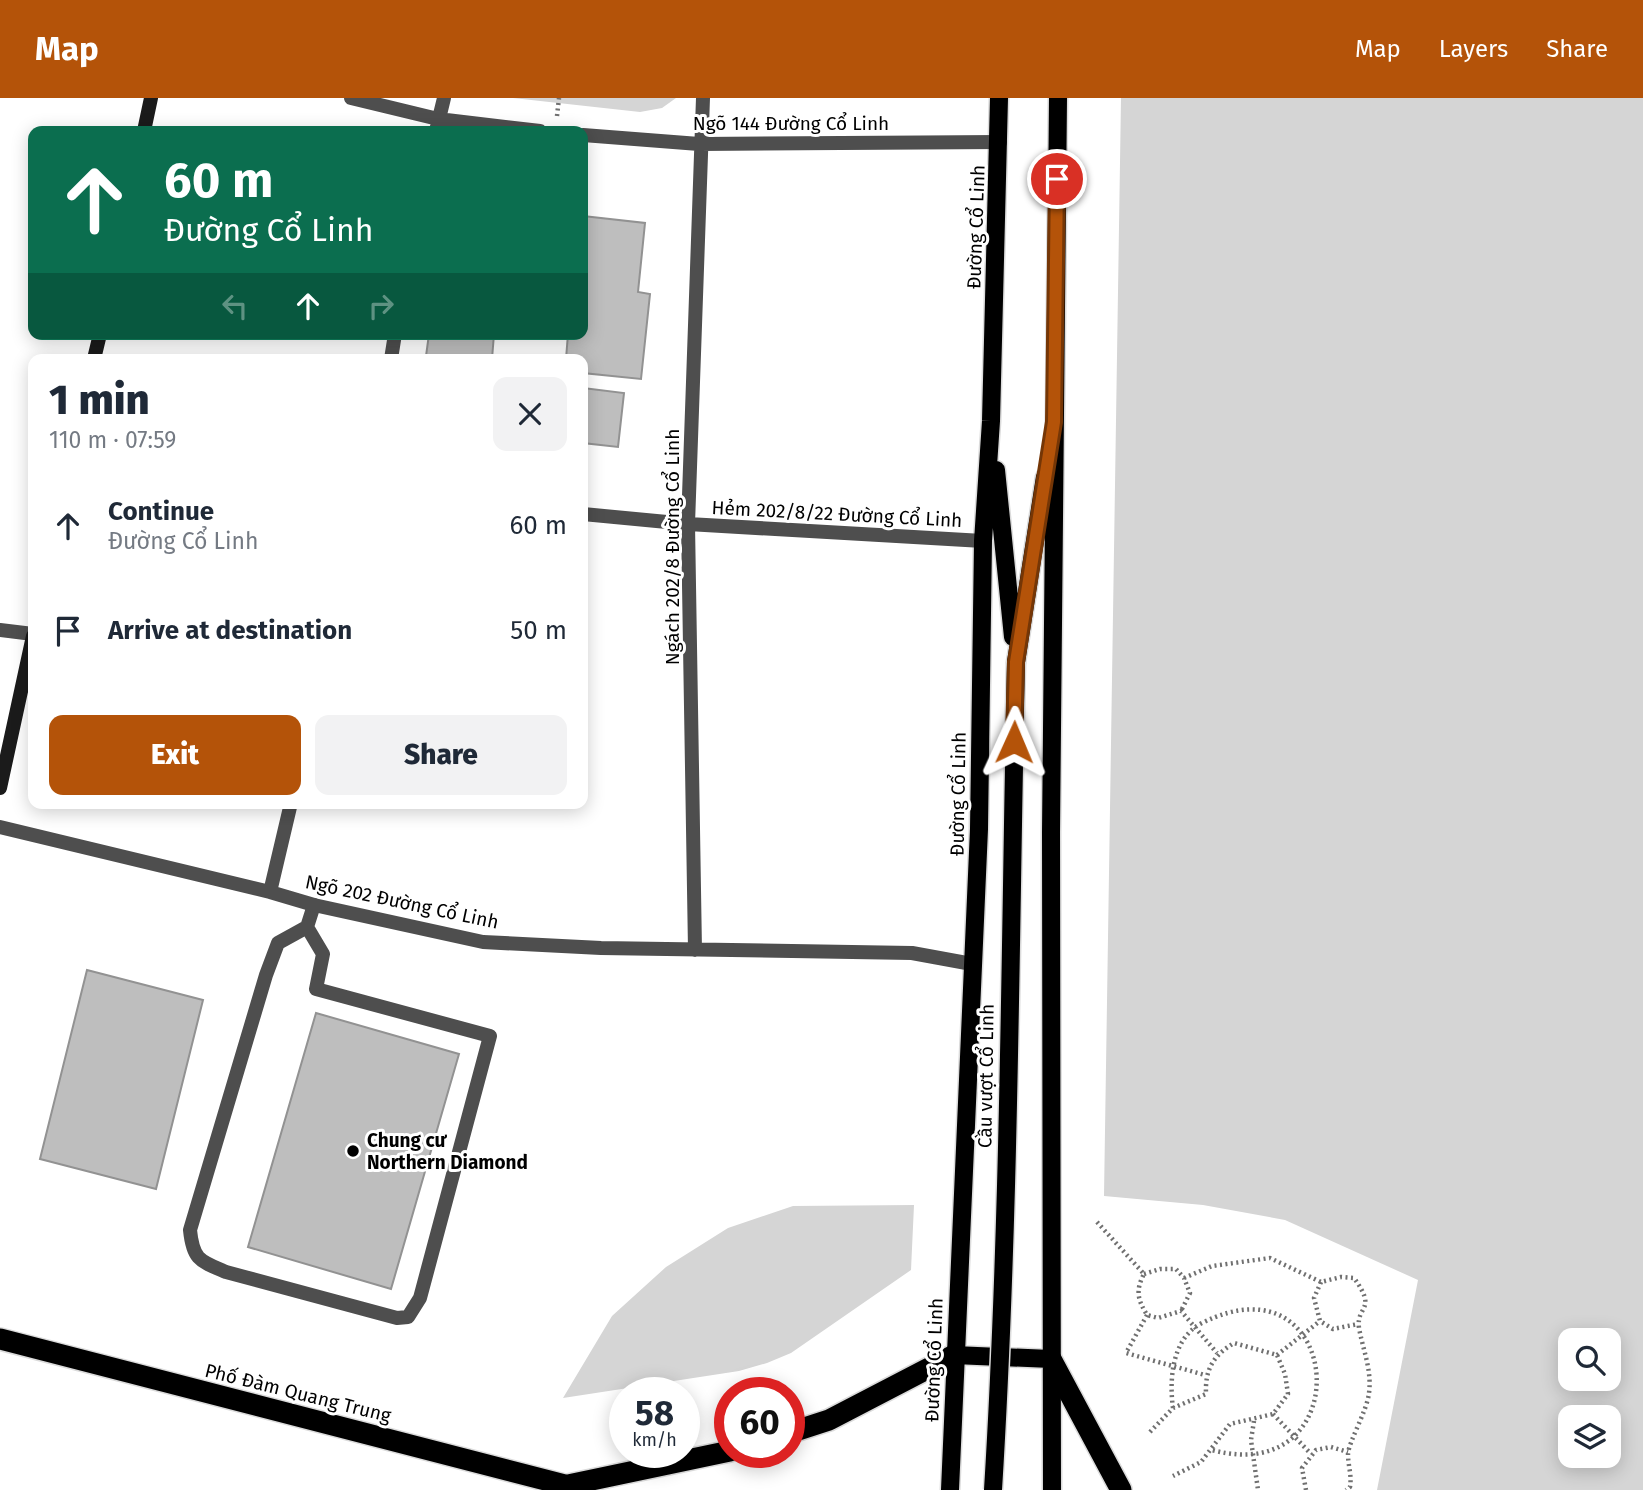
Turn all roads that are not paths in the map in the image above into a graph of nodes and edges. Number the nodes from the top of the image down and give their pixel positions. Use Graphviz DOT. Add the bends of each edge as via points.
graph roads {
  1 [pos="151,98"];
  2 [pos="351,98"];
  3 [pos="444,98"];
  4 [pos="703,98"];
  5 [pos="999,98"];
  6 [pos="1058,98"];
  7 [pos="437,125"];
  8 [pos="145,126"];
  9 [pos="588,135"];
  10 [pos="1000,142"];
  11 [pos="699,144"];
  12 [pos="991,421"];
  13 [pos="1054,422"];
  14 [pos="588,514"];
  15 [pos="688,524"];
  16 [pos="983,541"];
  17 [pos="0,630"];
  18 [pos="28,634"];
  19 [pos="28,658"];
  20 [pos="1016,662"];
  21 [pos="0,788"];
  22 [pos="290,809"];
  23 [pos="0,827"];
  24 [pos="270,892"];
  25 [pos="314,905"];
  26 [pos="307,927"];
  27 [pos="695,950"];
  28 [pos="972,964"];
  29 [pos="0,1339"];
  30 [pos="954,1355"];
  31 [pos="1051,1359"];
  32 [pos="805,1428"];
  33 [pos="714,1455"];
  34 [pos="576,1488"];
  35 [pos="950,1490"];
  36 [pos="993,1490"];
  37 [pos="1052,1490"];
  38 [pos="1121,1490"];
  1 -- 8 [label="street"];
  2 -- 7 [label="street"];
  3 -- 7 [label="street"];
  4 -- 11 [label="street, Ngách 202/8 Đường Cổ Linh"];
  5 -- 10 [label="main road, Đường Cổ Linh"];
  6 -- 13 [label="main road"];
  9 -- 11 [label="street, Ngõ 144 Đường Cổ Linh"];
  10 -- 11 [label="street, Ngõ 144 Đường Cổ Linh"];
  10 -- 12 [label="main road, Đường Cổ Linh"];
  11 -- 15 [label="street, Ngách 202/8 Đường Cổ Linh" via="702,185"];
  12 -- 16 [label="main road, Đường Cổ Linh"];
  12 -- 20 [label="main road, Cầu vượt Cổ Linh"];
  13 -- 20 [label="main road, Cầu vượt Cổ Linh"];
  13 -- 31 [label="main road"];
  14 -- 15 [label="street, Hẻm 202/8/22 Đường Cổ Linh"];
  15 -- 16 [label="street, Hẻm 202/8/22 Đường Cổ Linh"];
  15 -- 27 [label="street, Ngách 202/8 Đường Cổ Linh"];
  16 -- 28 [label="main road, Đường Cổ Linh"];
  17 -- 18 [label="street"];
  19 -- 21 [label="street"];
  20 -- 36 [label="main road, Cầu vượt Cổ Linh, bridge"];
  22 -- 24 [label="street"];
  23 -- 24 [label="street, Ngõ 202 Đường Cổ Linh"];
  24 -- 25 [label="street, Ngõ 202 Đường Cổ Linh"];
  25 -- 26 [label="street"];
  25 -- 27 [label="street, Ngõ 202 Đường Cổ Linh" via="483,942"];
  26 -- 26 [label="street" via="278,943 266,975 190,1230 192,1249 200,1261 226,1272 397,1318 408,1317 420,1298 490,1036 316,989 323,954"];
  27 -- 28 [label="street, Ngõ 202 Đường Cổ Linh" via="912,953"];
  28 -- 30 [label="main road, Đường Cổ Linh"];
  29 -- 34 [label="highway, Phố Đàm Quang Trung"];
  30 -- 31 [label="main road"];
  30 -- 32 [label="highway" via="829,1420"];
  30 -- 35 [label="main road, Đường Cổ Linh"];
  31 -- 37 [label="main road"];
  31 -- 38 [label="highway"];
  33 -- 34 [label="highway"];
}
